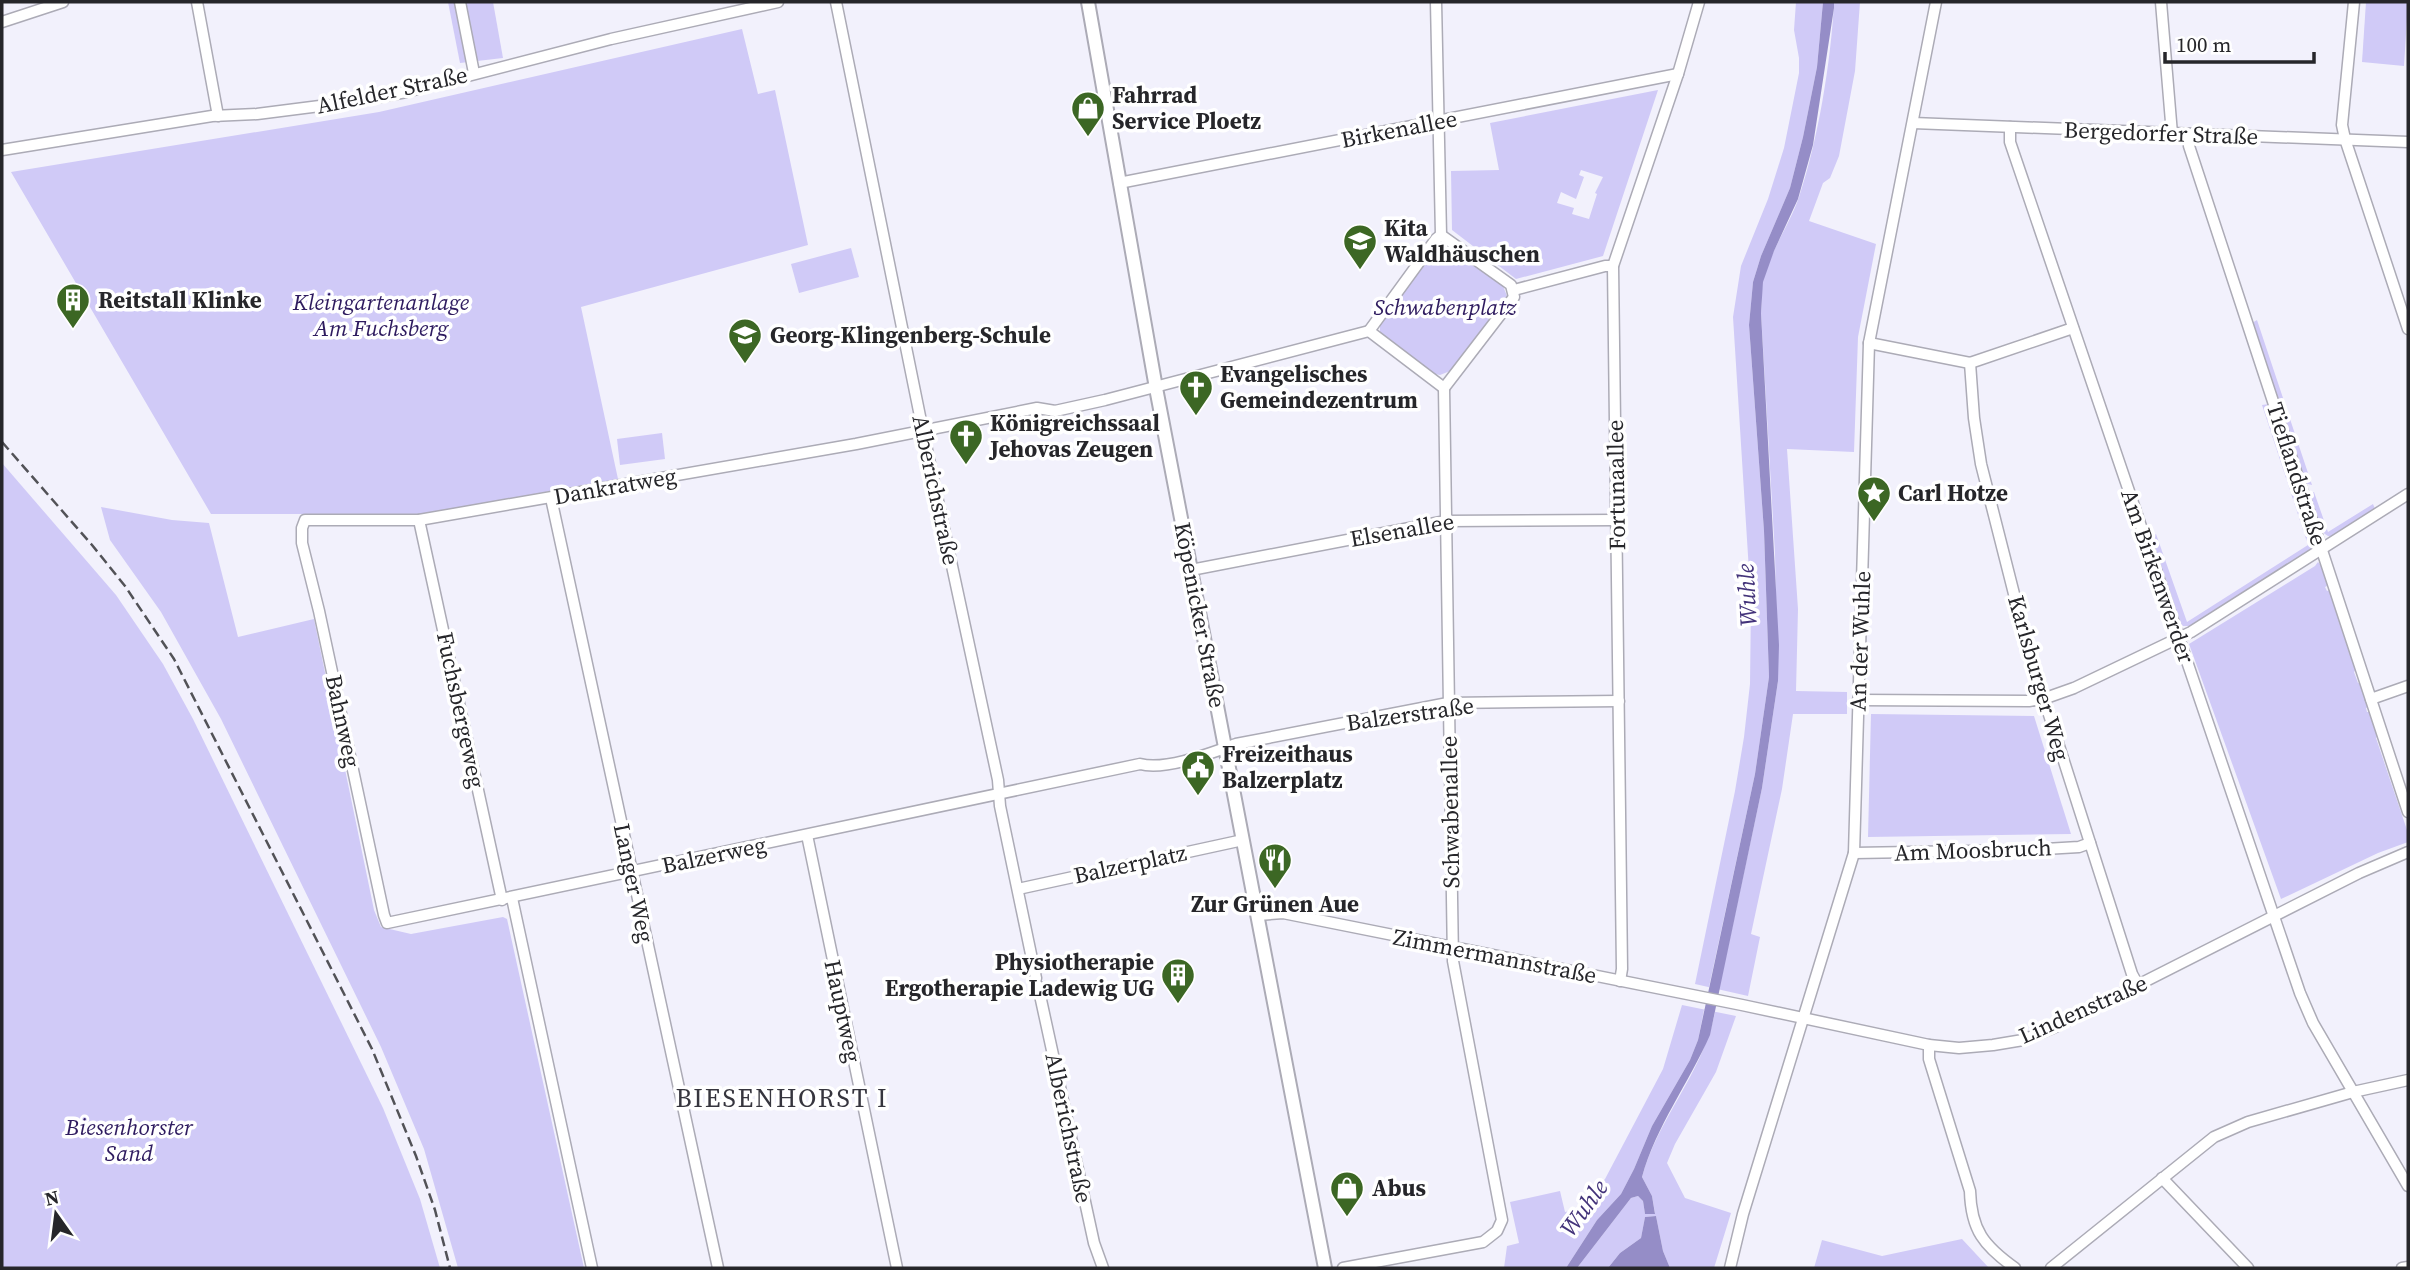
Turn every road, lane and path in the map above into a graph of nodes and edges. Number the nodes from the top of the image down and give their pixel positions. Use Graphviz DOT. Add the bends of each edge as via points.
graph roads {
  1 [pos="63,2"];
  2 [pos="197,2"];
  3 [pos="460,2"];
  4 [pos="778,2"];
  5 [pos="836,2"];
  6 [pos="1088,2"];
  7 [pos="1436,2"];
  8 [pos="1699,2"];
  9 [pos="1936,2"];
  10 [pos="2161,2"];
  11 [pos="2354,2"];
  12 [pos="2,22"];
  13 [pos="474,73"];
  14 [pos="1678,74"];
  15 [pos="218,116"];
  16 [pos="1438,122"];
  17 [pos="1913,123"];
  18 [pos="2010,127"];
  19 [pos="2172,134"];
  20 [pos="2189,134"];
  21 [pos="2345,139"];
  22 [pos="2408,142"];
  23 [pos="2,150"];
  24 [pos="1119,183"];
  25 [pos="1441,235"];
  26 [pos="1613,266"];
  27 [pos="1514,290"];
  28 [pos="2073,328"];
  29 [pos="2408,330"];
  30 [pos="1369,331"];
  31 [pos="1869,343"];
  32 [pos="1970,363"];
  33 [pos="1156,387"];
  34 [pos="1444,388"];
  35 [pos="923,431"];
  36 [pos="2408,494"];
  37 [pos="551,498"];
  38 [pos="305,520"];
  39 [pos="419,520"];
  40 [pos="1446,520"];
  41 [pos="1617,520"];
  42 [pos="2321,549"];
  43 [pos="1191,570"];
  44 [pos="2179,637"];
  45 [pos="2408,686"];
  46 [pos="1858,699"];
  47 [pos="2043,699"];
  48 [pos="2371,699"];
  49 [pos="1619,701"];
  50 [pos="1448,703"];
  51 [pos="1225,748"];
  52 [pos="999,793"];
  53 [pos="917,811"];
  54 [pos="2408,812"];
  55 [pos="807,835"];
  56 [pos="1243,840"];
  57 [pos="2090,843"];
  58 [pos="2408,852"];
  59 [pos="1854,853"];
  60 [pos="632,872"];
  61 [pos="1018,889"];
  62 [pos="507,899"];
  63 [pos="1258,915"];
  64 [pos="2274,915"];
  65 [pos="387,923"];
  66 [pos="1453,948"];
  67 [pos="1620,981"];
  68 [pos="2138,985"];
  69 [pos="1733,1003"];
  70 [pos="1804,1018"];
  71 [pos="1929,1045"];
  72 [pos="2408,1080"];
  73 [pos="2354,1092"];
  74 [pos="2162,1178"];
  75 [pos="2408,1186"];
  76 [pos="2408,1267"];
  77 [pos="592,1268"];
  78 [pos="718,1268"];
  79 [pos="897,1268"];
  80 [pos="1103,1268"];
  81 [pos="1325,1268"];
  82 [pos="1343,1268"];
  83 [pos="1730,1268"];
  84 [pos="2015,1268"];
  85 [pos="2051,1268"];
  86 [pos="2248,1268"];
  87 [pos="2402,1268"];
  1 -- 12 [label="street"];
  2 -- 15 [label="street"];
  3 -- 13 [label="street"];
  4 -- 13 [label="street, Alfelder Straße"];
  5 -- 35 [label="street, Alberichstraße"];
  6 -- 24 [label="main road, Köpenicker Straße"];
  7 -- 16 [label="street"];
  8 -- 14 [label="street, Fortunaallee"];
  9 -- 17 [label="street, An der Wuhle"];
  10 -- 19 [label="street"];
  11 -- 21 [label="street" via="2342,125"];
  13 -- 15 [label="street, Alfelder Straße" via="359,102"];
  14 -- 16 [label="street, Birkenallee"];
  14 -- 26 [label="street, Fortunaallee"];
  15 -- 23 [label="street, Alfelder Straße"];
  16 -- 24 [label="street, Birkenallee"];
  16 -- 25 [label="street"];
  17 -- 18 [label="street, Bergedorfer Straße"];
  17 -- 31 [label="street, An der Wuhle"];
  18 -- 19 [label="street, Bergedorfer Straße"];
  18 -- 28 [label="street, Am Birkenwerder" via="2010,142"];
  19 -- 20 [label="street, Bergedorfer Straße"];
  20 -- 21 [label="street, Bergedorfer Straße"];
  20 -- 42 [label="street, Tieflandstraße" via="2189,146"];
  21 -- 22 [label="street, Bergedorfer Straße"];
  21 -- 29 [label="street"];
  24 -- 33 [label="main road, Köpenicker Straße"];
  25 -- 27 [label="street"];
  25 -- 30 [label="street"];
  26 -- 27 [label="street"];
  26 -- 41 [label="street, Fortunaallee"];
  27 -- 34 [label="street" via="1514,297"];
  28 -- 32 [label="street"];
  28 -- 44 [label="street, Am Birkenwerder"];
  30 -- 33 [label="street, Dankratweg"];
  30 -- 34 [label="street"];
  31 -- 32 [label="street"];
  31 -- 46 [label="street, An der Wuhle"];
  32 -- 47 [label="street, Karlsburger Weg" via="1981,464"];
  33 -- 35 [label="street, Dankratweg" via="1055,411 1037,408"];
  33 -- 43 [label="main road, Köpenicker Straße"];
  34 -- 40 [label="street, Schwabenallee"];
  35 -- 37 [label="street, Dankratweg"];
  35 -- 52 [label="street, Alberichstraße"];
  36 -- 42 [label="street"];
  37 -- 39 [label="street, Dankratweg"];
  37 -- 60 [label="street, Langer Weg"];
  38 -- 39 [label="street, Dankratweg"];
  38 -- 65 [label="street, Bahnweg" via="302,543"];
  39 -- 62 [label="street, Fuchsbergeweg"];
  40 -- 41 [label="street, Elsenallee"];
  40 -- 43 [label="street, Elsenallee"];
  40 -- 50 [label="street, Schwabenallee"];
  41 -- 49 [label="street, Fortunaallee"];
  42 -- 44 [label="street"];
  42 -- 48 [label="street, Tieflandstraße"];
  43 -- 51 [label="main road, Köpenicker Straße"];
  44 -- 47 [label="street"];
  44 -- 64 [label="street, Am Birkenwerder"];
  45 -- 48 [label="street"];
  46 -- 47 [label="street"];
  46 -- 59 [label="street, An der Wuhle"];
  47 -- 57 [label="street, Karlsburger Weg"];
  48 -- 54 [label="street, Tieflandstraße"];
  49 -- 50 [label="street, Balzerstraße"];
  49 -- 67 [label="street, Fortunaallee"];
  50 -- 51 [label="street, Balzerstraße"];
  50 -- 66 [label="street, Schwabenallee"];
  51 -- 52 [label="street, Balzerstraße"];
  51 -- 56 [label="main road, Köpenicker Straße"];
  52 -- 53 [label="street, Balzerstraße"];
  52 -- 61 [label="street, Alberichstraße"];
  53 -- 55 [label="street, Balzerweg"];
  55 -- 60 [label="street, Balzerweg"];
  55 -- 79 [label="street, Hauptweg"];
  56 -- 61 [label="street, Balzerplatz"];
  56 -- 63 [label="main road, Köpenicker Straße"];
  57 -- 59 [label="street, Am Moosbruch" via="2027,850"];
  57 -- 68 [label="street, Karlsburger Weg"];
  58 -- 64 [label="street, Lindenstraße"];
  59 -- 70 [label="street, An der Wuhle"];
  60 -- 62 [label="street, Balzerweg"];
  60 -- 78 [label="street, Langer Weg"];
  61 -- 80 [label="street, Alberichstraße"];
  62 -- 65 [label="street, Balzerweg"];
  62 -- 77 [label="street"];
  63 -- 66 [label="street, Zimmermannstraße" via="1283,913"];
  63 -- 81 [label="main road, Köpenicker Straße"];
  64 -- 68 [label="street, Lindenstraße"];
  64 -- 73 [label="street, Am Birkenwerder" via="2313,1023"];
  66 -- 67 [label="street, Zimmermannstraße"];
  66 -- 82 [label="street, Schwabenallee" via="1502,1220 1483,1242"];
  67 -- 69 [label="street, Zimmermannstraße"];
  68 -- 71 [label="street, Lindenstraße" via="2023,1040 1959,1048"];
  69 -- 70 [label="street, Lindenstraße"];
  70 -- 71 [label="street, Lindenstraße"];
  70 -- 83 [label="street, An der Wuhle"];
  71 -- 84 [label="street" via="1929,1059 1970,1191 1974,1224 1990,1248"];
  72 -- 73 [label="street"];
  73 -- 74 [label="street" via="2230,1129 2198,1147"];
  73 -- 75 [label="street, Am Birkenwerder"];
  74 -- 85 [label="street"];
  74 -- 86 [label="street"];
  76 -- 87 [label="street"];
}
